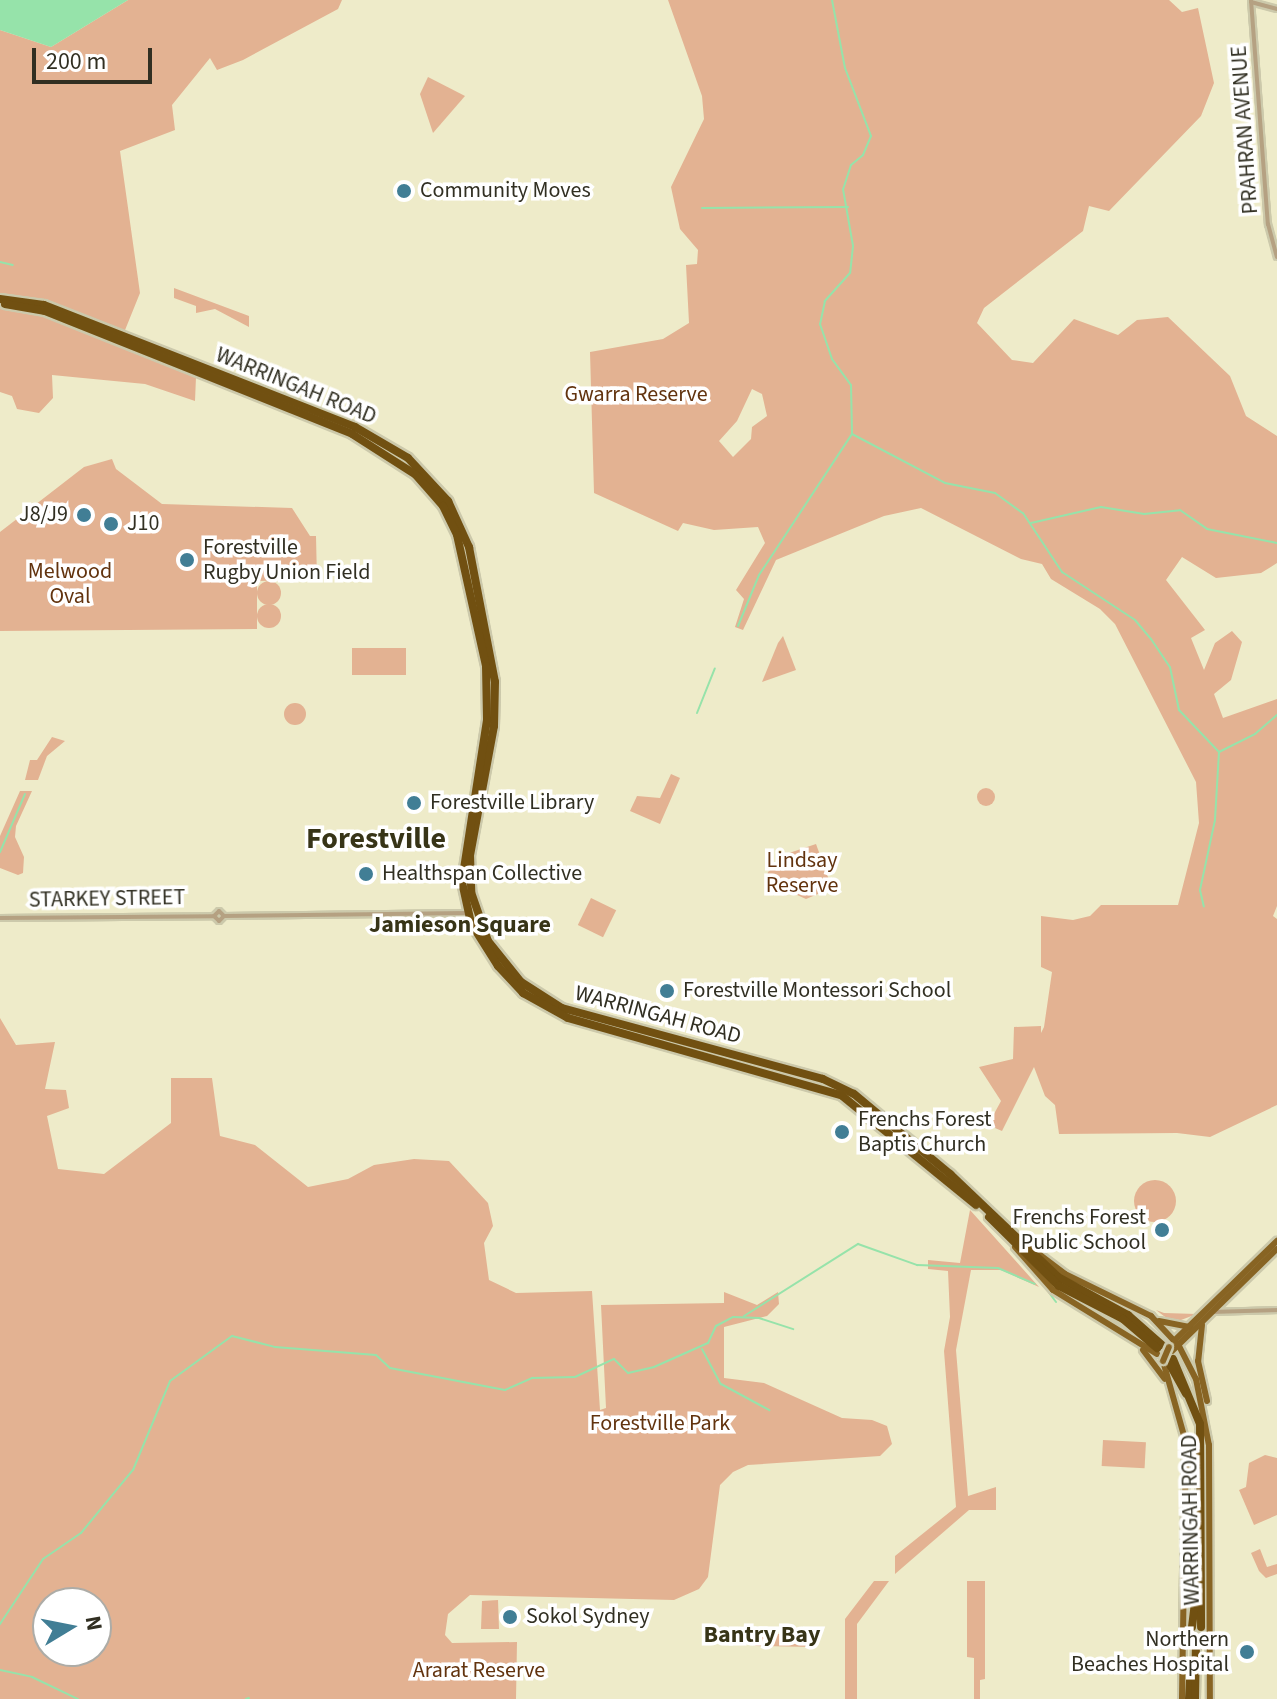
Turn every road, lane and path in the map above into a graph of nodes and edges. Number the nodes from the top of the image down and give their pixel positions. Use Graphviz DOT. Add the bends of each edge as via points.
graph roads {
  1 [pos="1251,1"];
  2 [pos="1277,9"];
  3 [pos="1277,257"];
  4 [pos="0,301"];
  5 [pos="472,912"];
  6 [pos="0,918"];
  7 [pos="948,1177"];
  8 [pos="1005,1234"];
  9 [pos="1018,1237"];
  10 [pos="1277,1241"];
  11 [pos="1277,1249"];
  12 [pos="1277,1310"];
  13 [pos="1213,1312"];
  14 [pos="1151,1316"];
  15 [pos="1203,1322"];
  16 [pos="1190,1327"];
  17 [pos="1136,1341"];
  18 [pos="1167,1352"];
  19 [pos="1172,1388"];
  20 [pos="1209,1445"];
  21 [pos="1196,1636"];
  22 [pos="1182,1699"];
  23 [pos="1195,1699"];
  24 [pos="1210,1699"];
  1 -- 2 [label="street"];
  1 -- 3 [label="street, PRAHRAN AVENUE" via="1268,224"];
  4 -- 5 [label="highway, WARRINGAH ROAD" via="45,311 373,435 408,458 441,498 469,547 495,671 495,716 470,864"];
  5 -- 6 [label="street, STARKEY STREET" via="297,916 293,921 289,916 224,916 219,921 214,916"];
  5 -- 7 [label="highway, WARRINGAH ROAD" via="510,971 560,1011 833,1087 869,1103"];
  7 -- 8 [label="highway, WARRINGAH ROAD"];
  7 -- 9 [label="highway, WARRINGAH ROAD"];
  8 -- 17 [label="main road, WARRINGAH ROAD" via="1046,1284"];
  8 -- 18 [label="highway, WARRINGAH ROAD" via="1059,1286 1123,1319"];
  9 -- 14 [label="main road, WARRINGAH ROAD" via="1065,1274"];
  9 -- 18 [label="highway, WARRINGAH ROAD" via="1058,1277 1128,1315"];
  10 -- 16 [label="main road"];
  11 -- 13 [label="main road"];
  12 -- 13 [label="street"];
  13 -- 15 [label="main road"];
  14 -- 16 [label="main road" via="1176,1328"];
  14 -- 18 [label="main road, WARRINGAH ROAD"];
  15 -- 18 [label="main road"];
  15 -- 20 [label="main road" via="1198,1361 1209,1412"];
  16 -- 18 [label="main road"];
  17 -- 18 [label="main road, WARRINGAH ROAD"];
  17 -- 19 [label="main road"];
  18 -- 19 [label="main road, WARRINGAH ROAD"];
  18 -- 20 [label="main road, WARRINGAH ROAD" via="1201,1393"];
  18 -- 21 [label="highway, WARRINGAH ROAD" via="1196,1425"];
  18 -- 21 [label="highway, WARRINGAH ROAD" via="1200,1424"];
  19 -- 21 [label="main road, WARRINGAH ROAD" via="1186,1443"];
  20 -- 21 [label="main road, WARRINGAH ROAD"];
  21 -- 22 [label="main road, WARRINGAH ROAD"];
  21 -- 23 [label="highway, WARRINGAH ROAD"];
  21 -- 24 [label="main road, WARRINGAH ROAD"];
}
